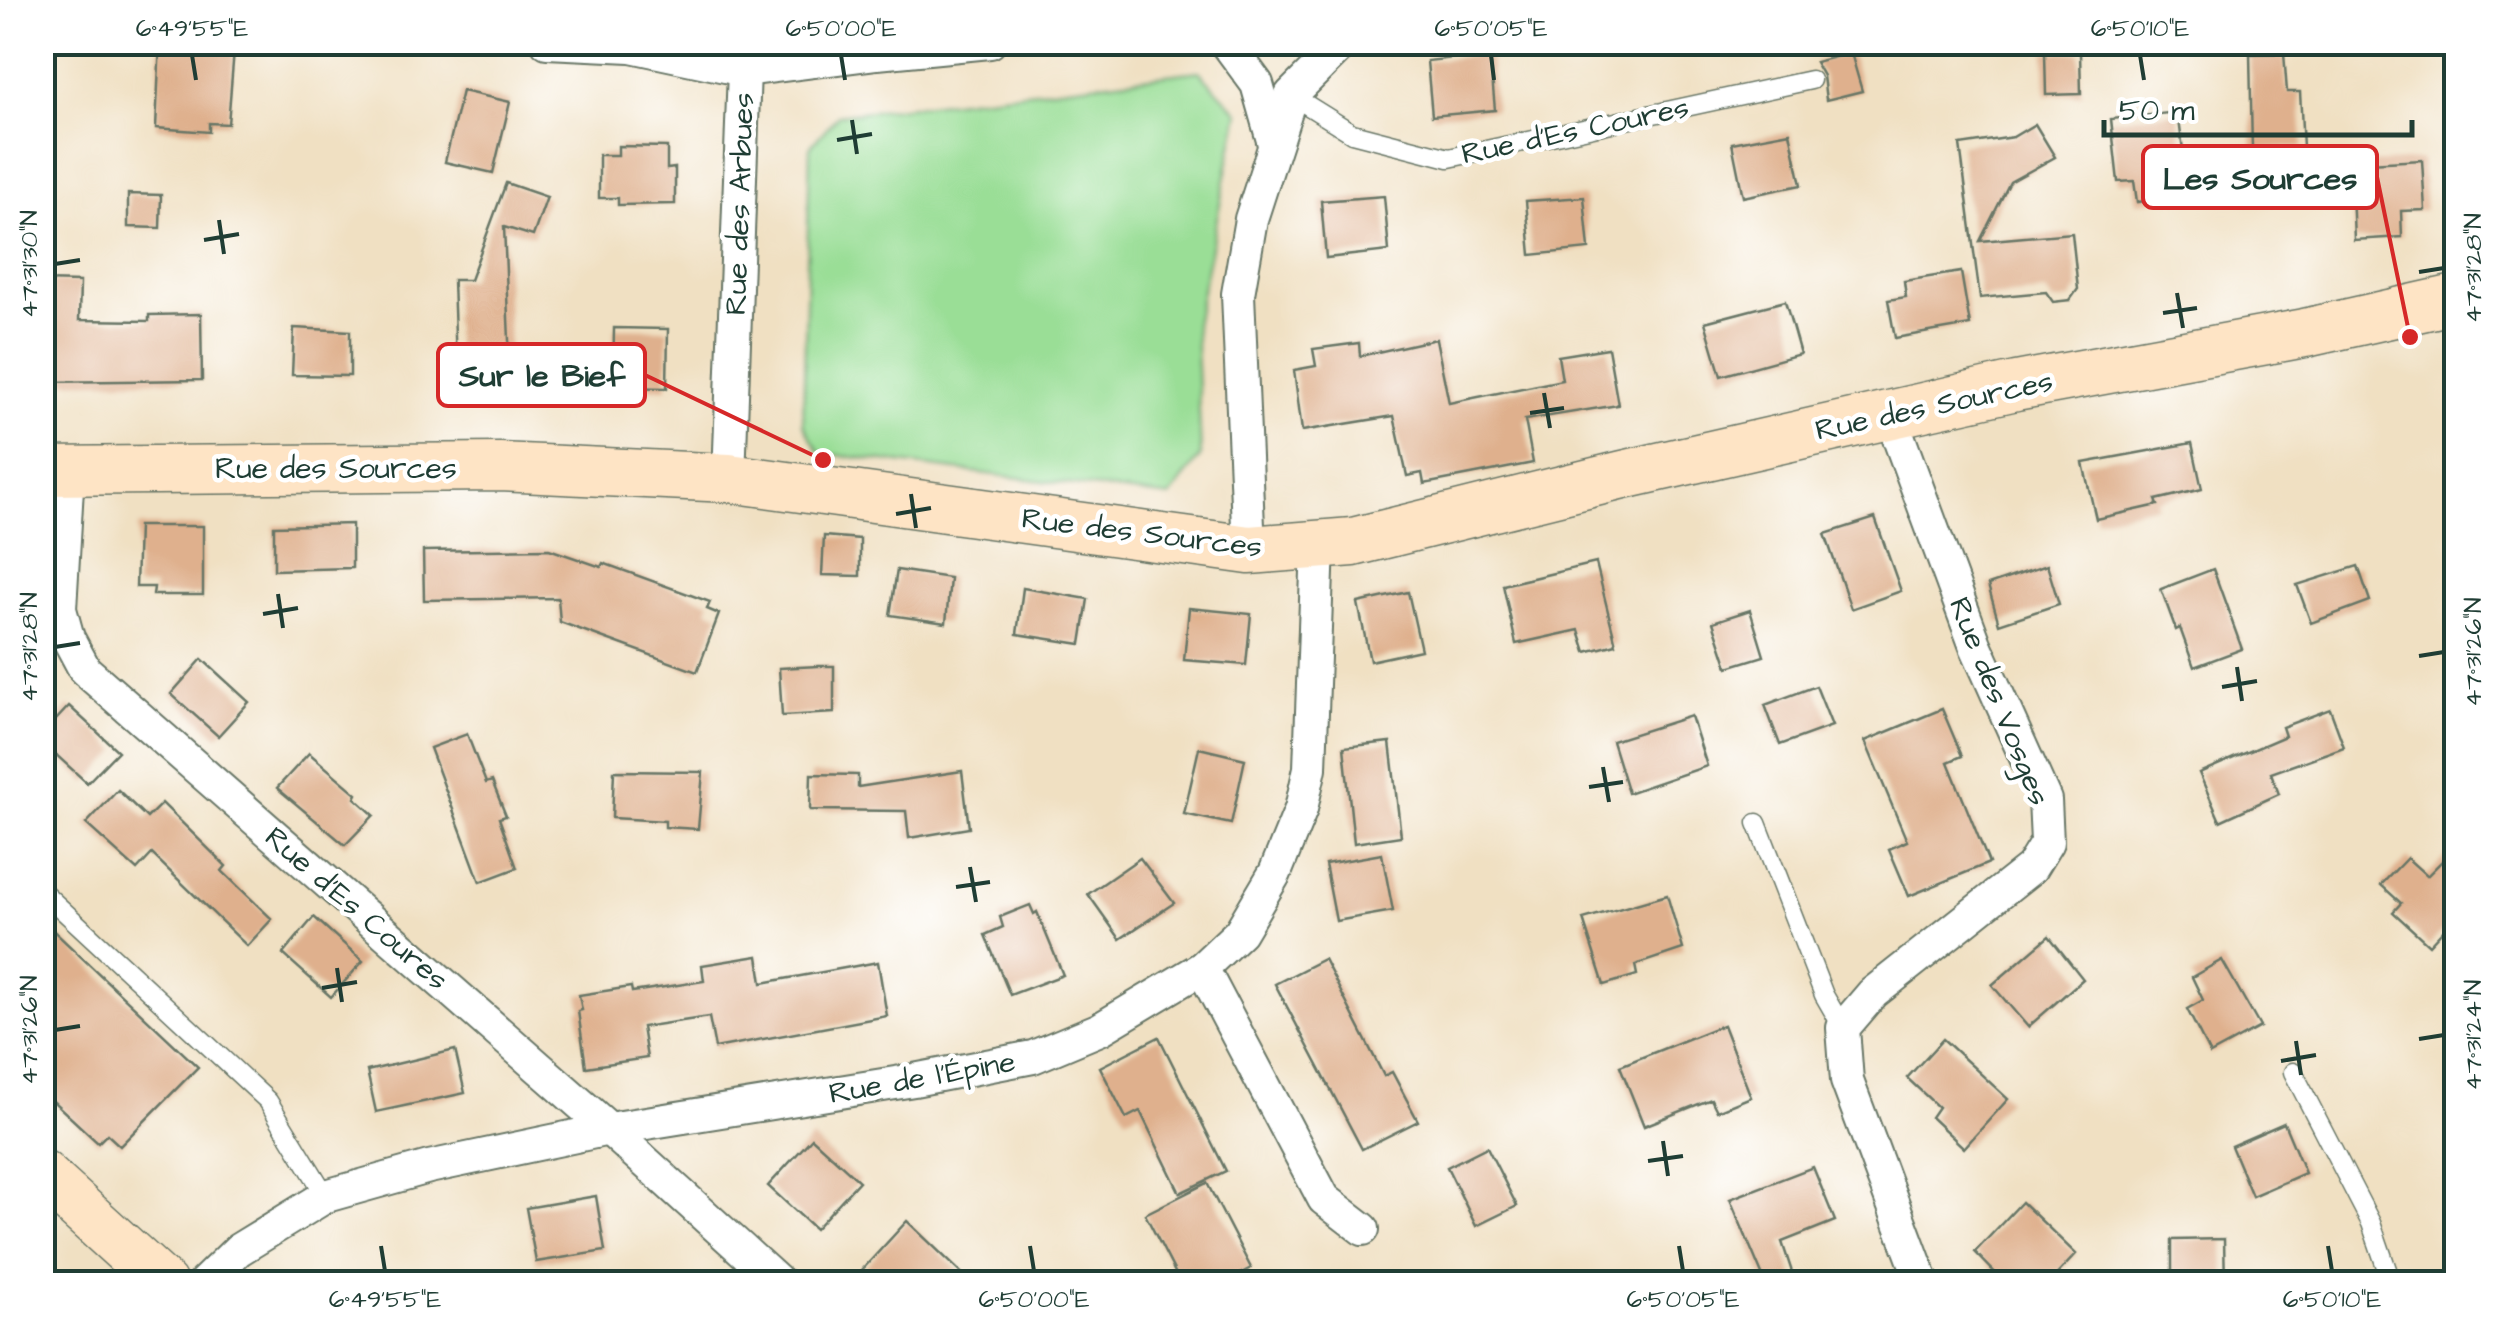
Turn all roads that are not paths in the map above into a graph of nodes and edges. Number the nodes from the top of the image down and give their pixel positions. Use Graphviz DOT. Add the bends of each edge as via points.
graph roads {
  1 [pos="547,42"];
  2 [pos="990,42"];
  3 [pos="1226,42"];
  4 [pos="1344,42"];
  5 [pos="744,70"];
  6 [pos="1811,80"];
  7 [pos="1291,95"];
  8 [pos="1274,144"];
  9 [pos="2456,299"];
  10 [pos="1890,414"];
  11 [pos="55,471"];
  12 [pos="729,478"];
  13 [pos="1318,544"];
  14 [pos="1249,550"];
  15 [pos="1757,823"];
  16 [pos="42,891"];
  17 [pos="1202,968"];
  18 [pos="1843,1028"];
  19 [pos="2293,1072"];
  20 [pos="609,1128"];
  21 [pos="42,1174"];
  22 [pos="326,1196"];
  23 [pos="1363,1229"];
  24 [pos="164,1284"];
  25 [pos="202,1284"];
  26 [pos="780,1284"];
  27 [pos="1923,1284"];
  28 [pos="2392,1284"];
  1 -- 5 [label="street, Rue des Arbues" via="630,46"];
  2 -- 5 [label="street"];
  3 -- 8 [label="street" via="1256,84"];
  4 -- 7 [label="street"];
  5 -- 12 [label="street, Rue des Arbues"];
  6 -- 7 [label="lane, Rue d'Es Coures" via="1449,158 1352,133"];
  7 -- 8 [label="street"];
  8 -- 14 [label="street" via="1238,294"];
  9 -- 10 [label="street, Rue des Sources"];
  10 -- 13 [label="street, Rue des Sources" via="1353,542"];
  10 -- 18 [label="street, Rue des Vosges" via="1976,644 2045,800 2047,842 2031,868 1873,992"];
  11 -- 12 [label="street, Rue des Sources" via="500,467"];
  11 -- 20 [label="street, Rue d'Es Coures" via="60,609 85,670"];
  12 -- 14 [label="street, Rue des Sources"];
  13 -- 14 [label="street, Rue des Sources"];
  13 -- 17 [label="street, Rue de l'Épine" via="1310,768 1301,808 1275,873 1240,932"];
  15 -- 18 [label="lane"];
  16 -- 22 [label="lane" via="268,1101"];
  17 -- 20 [label="street, Rue de l'Épine" via="1100,1029 1033,1057"];
  17 -- 23 [label="street" via="1324,1200"];
  18 -- 27 [label="street" via="1847,1081"];
  19 -- 28 [label="lane" via="2371,1223"];
  20 -- 22 [label="street, Rue de l'Épine"];
  20 -- 26 [label="street, Rue d'Es Coures"];
  21 -- 24 [label="street"];
  22 -- 25 [label="street, Rue de l'Épine" via="238,1250"];
}
